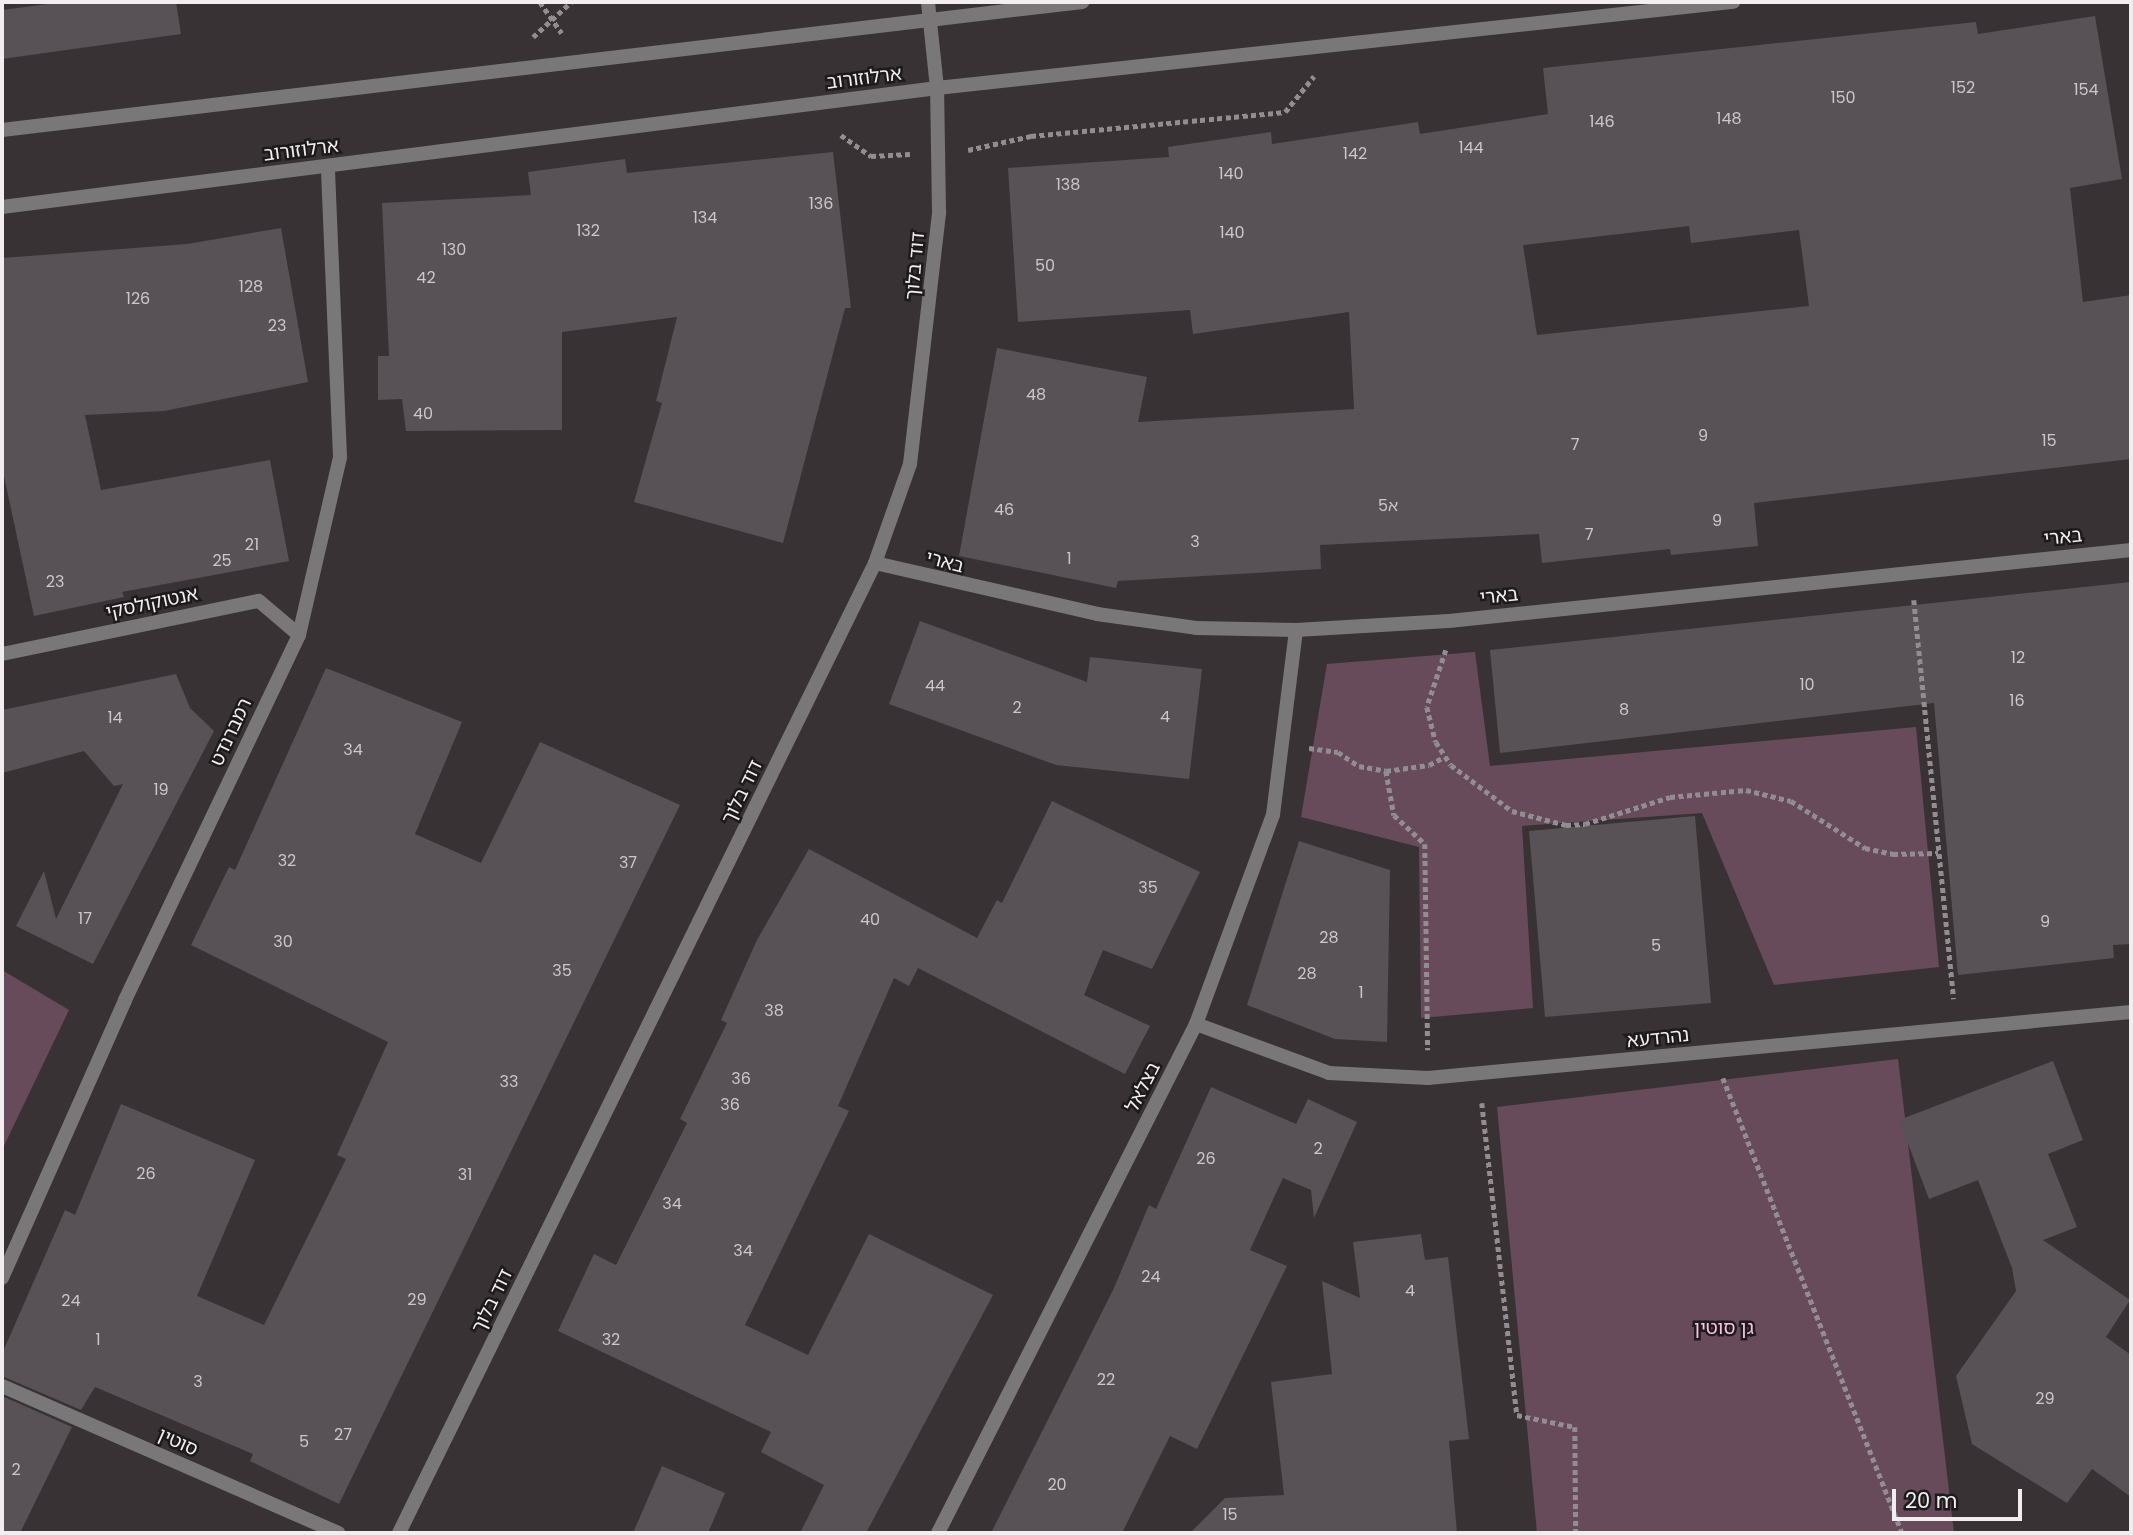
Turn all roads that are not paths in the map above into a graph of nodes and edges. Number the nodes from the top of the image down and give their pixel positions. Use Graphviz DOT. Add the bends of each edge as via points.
graph roads {
  1 [pos="928,2"];
  2 [pos="1082,2"];
  3 [pos="1733,2"];
  4 [pos="930,19"];
  5 [pos="937,88"];
  6 [pos="2,130"];
  7 [pos="328,166"];
  8 [pos="2,207"];
  9 [pos="2131,550"];
  10 [pos="876,564"];
  11 [pos="1296,630"];
  12 [pos="299,635"];
  13 [pos="2,654"];
  14 [pos="2131,1012"];
  15 [pos="1196,1024"];
  16 [pos="2,1278"];
  17 [pos="2,1386"];
  18 [pos="338,1533"];
  19 [pos="399,1533"];
  20 [pos="938,1533"];
  1 -- 4 [label="street, דוד בלוך"];
  2 -- 4 [label="street"];
  3 -- 5 [label="street, ארלוזורוב"];
  4 -- 5 [label="street, דוד בלוך"];
  4 -- 6 [label="street"];
  5 -- 7 [label="street, ארלוזורוב"];
  5 -- 10 [label="street, דוד בלוך" via="937,238 916,424 910,464"];
  7 -- 8 [label="street, ארלוזורוב"];
  7 -- 12 [label="street, רמברנדט" via="340,457"];
  9 -- 11 [label="street, בארי" via="1449,621"];
  10 -- 11 [label="street, בארי" via="1097,614 1196,628"];
  10 -- 19 [label="street, דוד בלוך"];
  11 -- 15 [label="street, בצלאל" via="1273,815"];
  12 -- 13 [label="street, אנטוקולסקי" via="259,601"];
  12 -- 16 [label="street, רמברנדט" via="125,1000"];
  14 -- 15 [label="street, נהרדעא" via="1479,1075 1329,1073"];
  15 -- 20 [label="street, בצלאל"];
  17 -- 18 [label="street, סוטין"];
}
